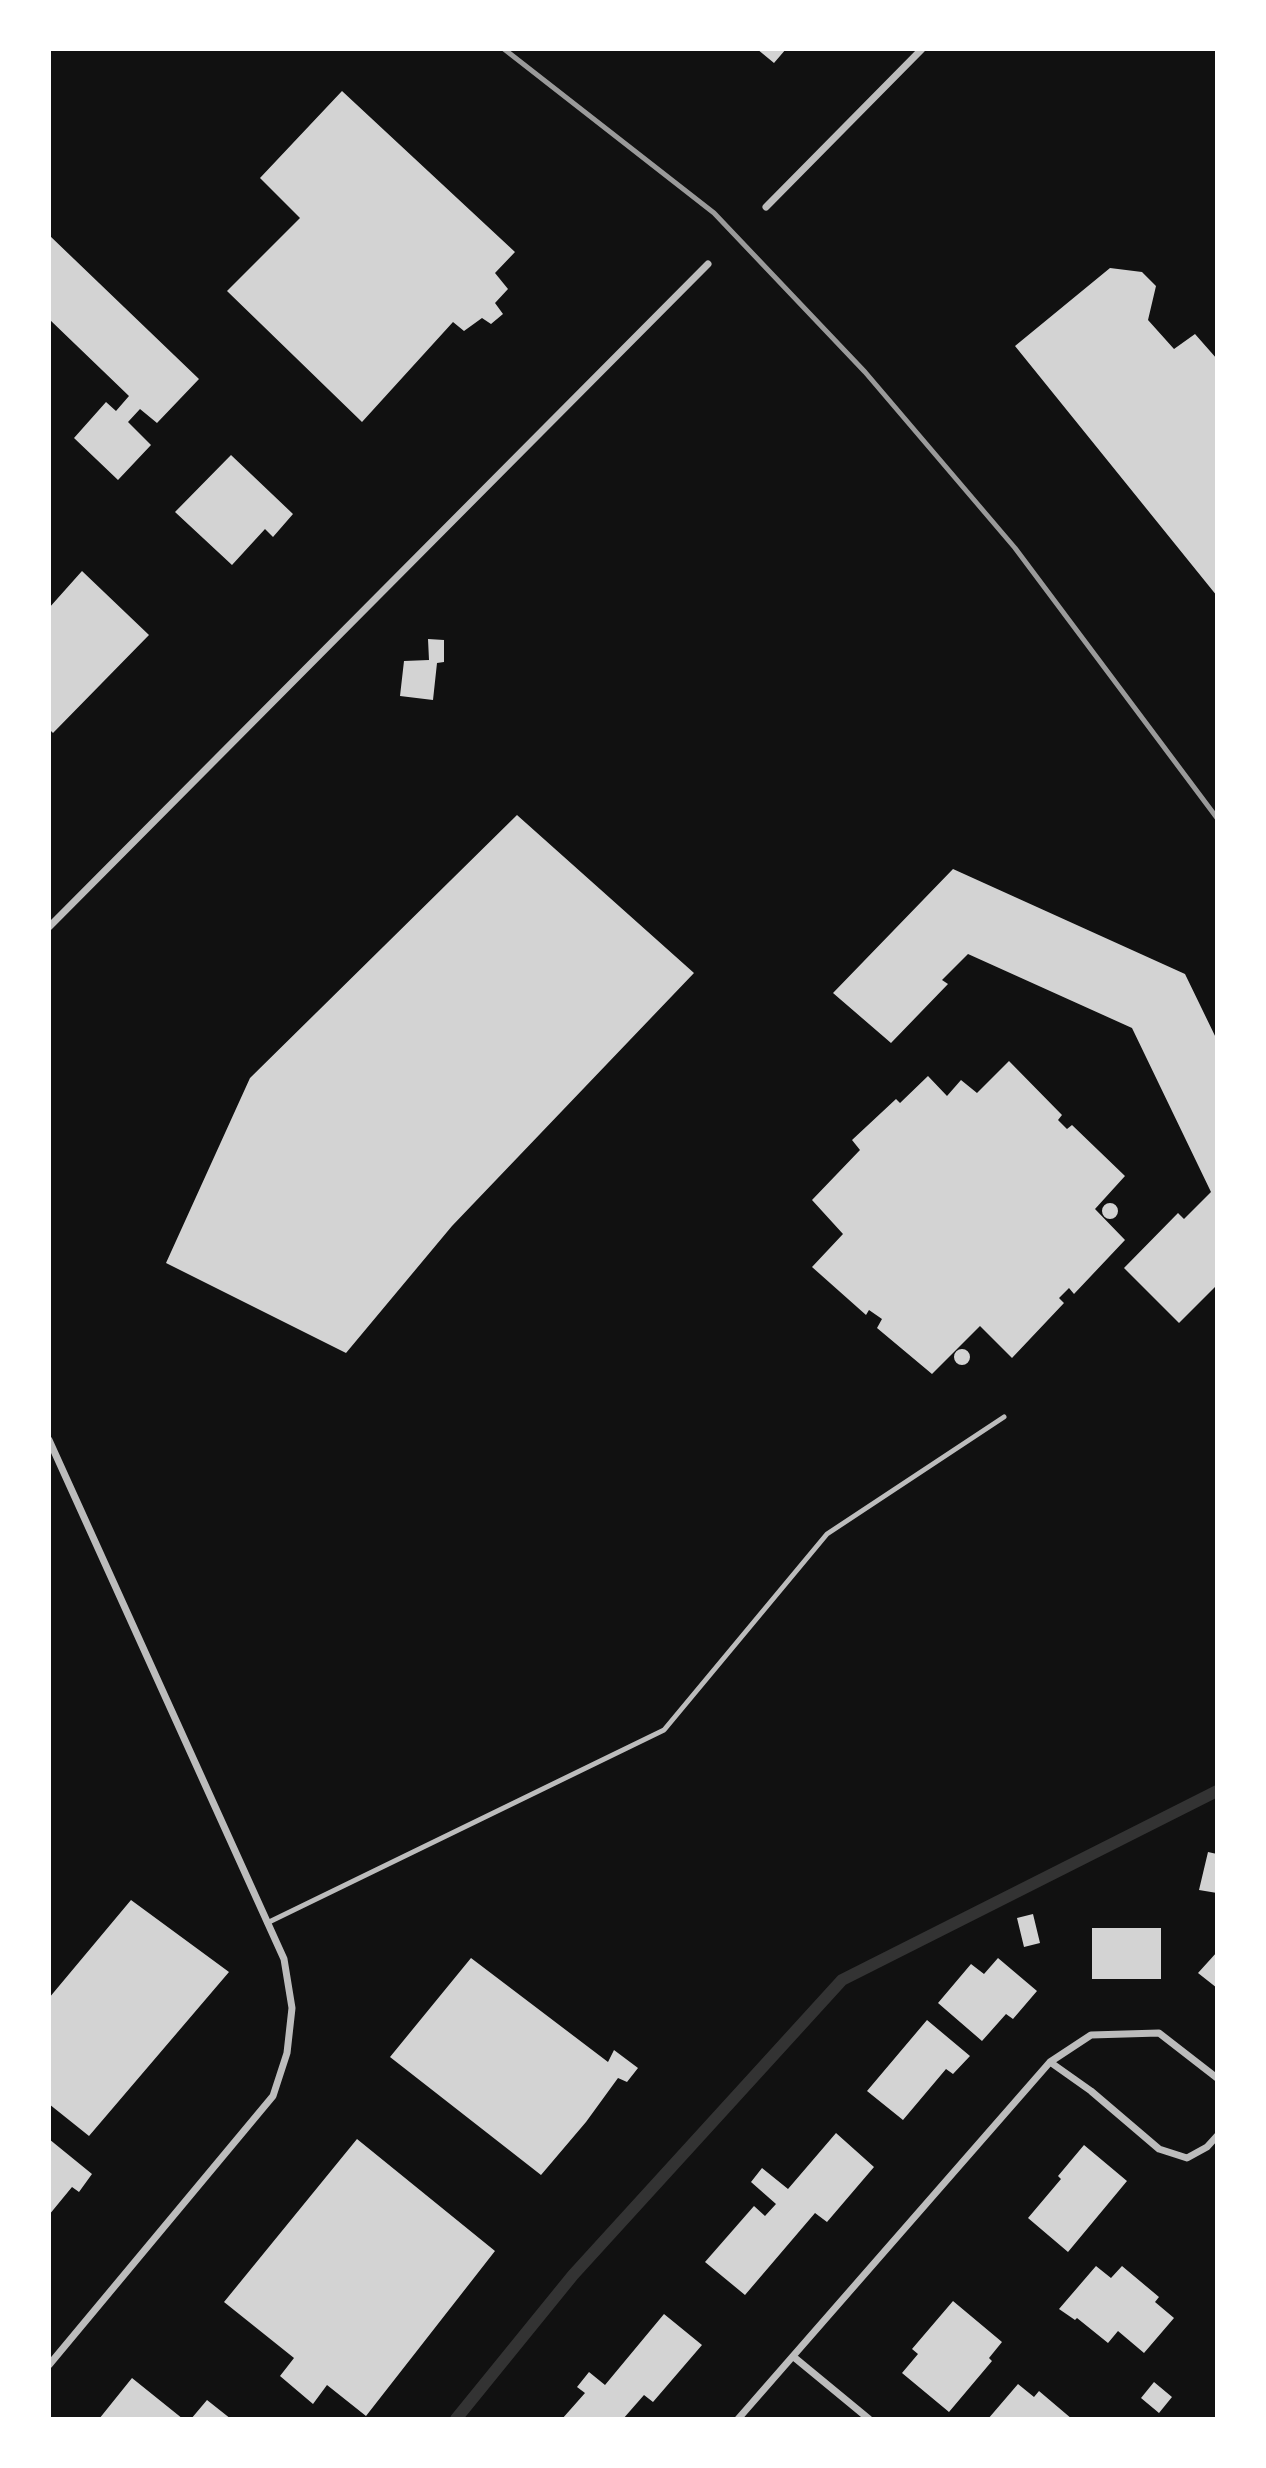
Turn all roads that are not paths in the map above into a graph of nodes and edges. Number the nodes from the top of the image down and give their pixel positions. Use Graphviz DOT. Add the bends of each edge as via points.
graph roads {
  1 [pos="922,49"];
  2 [pos="766,207"];
  3 [pos="708,264"];
  4 [pos="49,927"];
  5 [pos="1004,1417"];
  6 [pos="49,1440"];
  7 [pos="267,1923"];
  8 [pos="1050,2062"];
  9 [pos="1217,2078"];
  10 [pos="1217,2136"];
  11 [pos="794,2358"];
  12 [pos="49,2365"];
  13 [pos="738,2419"];
  14 [pos="869,2419"];
  1 -- 2 [label="street"];
  3 -- 4 [label="street"];
  5 -- 7 [label="lane" via="827,1534 664,1730"];
  6 -- 7 [label="street"];
  7 -- 12 [label="street" via="284,1959 292,2008 288,2053 272,2096"];
  8 -- 9 [label="street" via="1091,2035 1159,2034"];
  8 -- 10 [label="street" via="1159,2149 1187,2158"];
  8 -- 11 [label="street"];
  11 -- 13 [label="street"];
  11 -- 14 [label="street"];
}
